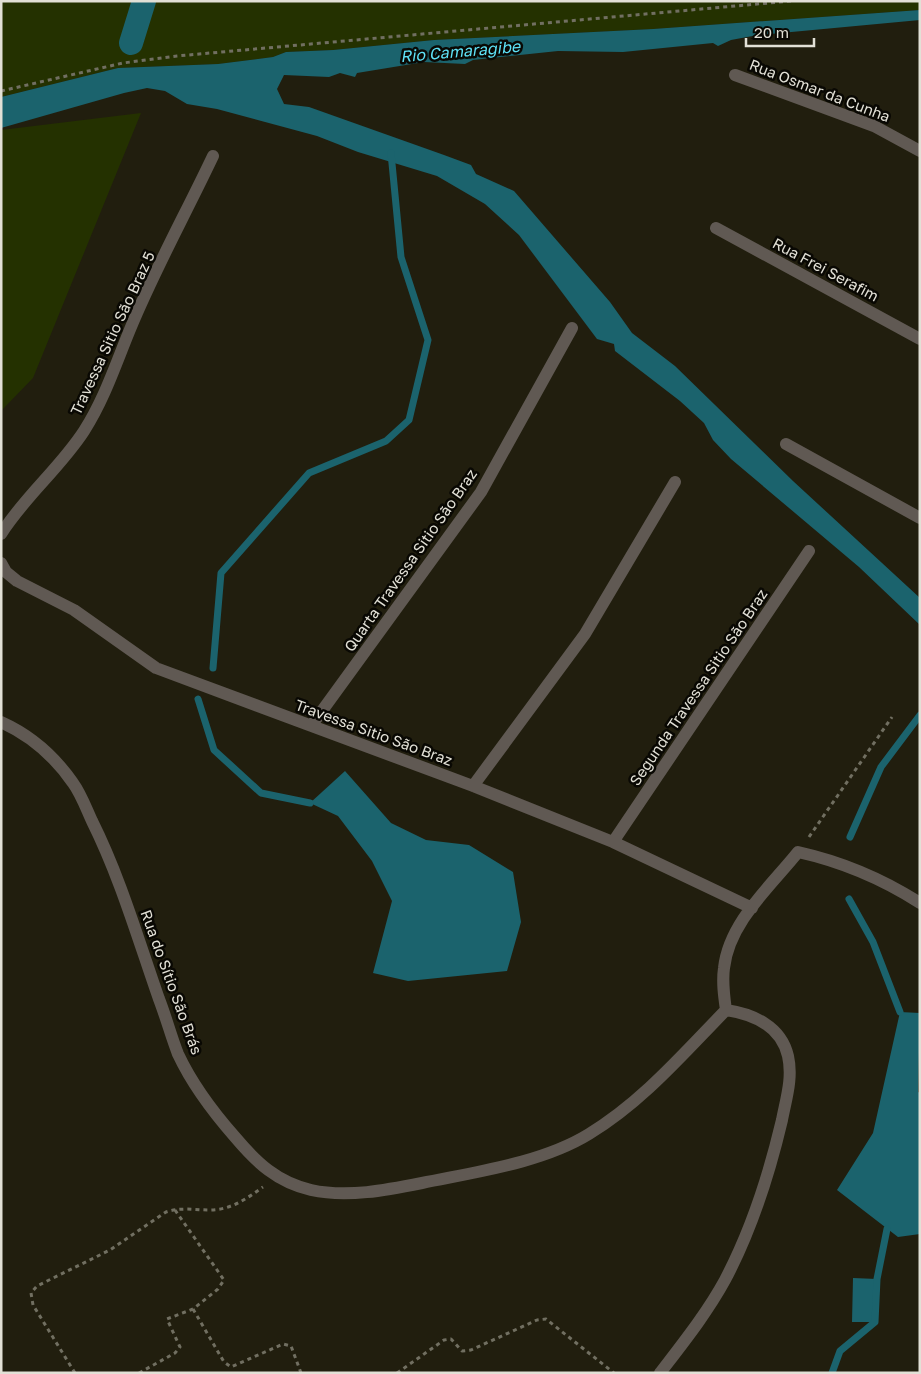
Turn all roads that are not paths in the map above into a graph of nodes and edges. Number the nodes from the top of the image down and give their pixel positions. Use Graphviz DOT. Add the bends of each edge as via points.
graph roads {
  1 [pos="735,75"];
  2 [pos="920,151"];
  3 [pos="213,156"];
  4 [pos="716,228"];
  5 [pos="572,328"];
  6 [pos="920,339"];
  7 [pos="786,444"];
  8 [pos="674,482"];
  9 [pos="920,518"];
  10 [pos="1,534"];
  11 [pos="809,551"];
  12 [pos="1,563"];
  13 [pos="1,722"];
  14 [pos="311,726"];
  15 [pos="473,786"];
  16 [pos="613,842"];
  17 [pos="920,903"];
  18 [pos="752,908"];
  19 [pos="726,1010"];
  20 [pos="660,1373"];
  1 -- 2 [label="street, Rua Osmar da Cunha" via="874,126"];
  3 -- 10 [label="street, Travessa Sitio São Braz 5" via="131,326 102,400 66,455 16,511"];
  4 -- 6 [label="street, Rua Frei Serafim"];
  5 -- 14 [label="street, Quarta Travessa Sitio São Braz" via="481,492"];
  7 -- 9 [label="street"];
  8 -- 15 [label="street" via="585,634"];
  11 -- 16 [label="street, Segunda Travessa Sitio São Braz"];
  12 -- 14 [label="street, Travessa Sitio São Braz" via="17,581 74,610 156,668"];
  13 -- 19 [label="street, Rua do Sítio São Brás" via="29,738 52,757 74,784 107,851 178,1054 198,1090 222,1122 244,1148 276,1177 312,1190 351,1193 488,1170 542,1154 586,1136 620,1113"];
  14 -- 15 [label="street, Travessa Sitio São Braz"];
  15 -- 16 [label="street, Travessa Sitio São Braz"];
  16 -- 18 [label="street, Travessa Sitio São Braz"];
  17 -- 18 [label="street" via="868,874 833,860 798,852"];
  18 -- 19 [label="street" via="739,926 726,960 723,988"];
  19 -- 20 [label="street" via="762,1020 777,1034 788,1054 791,1075 770,1171 747,1234 725,1281"];
}
